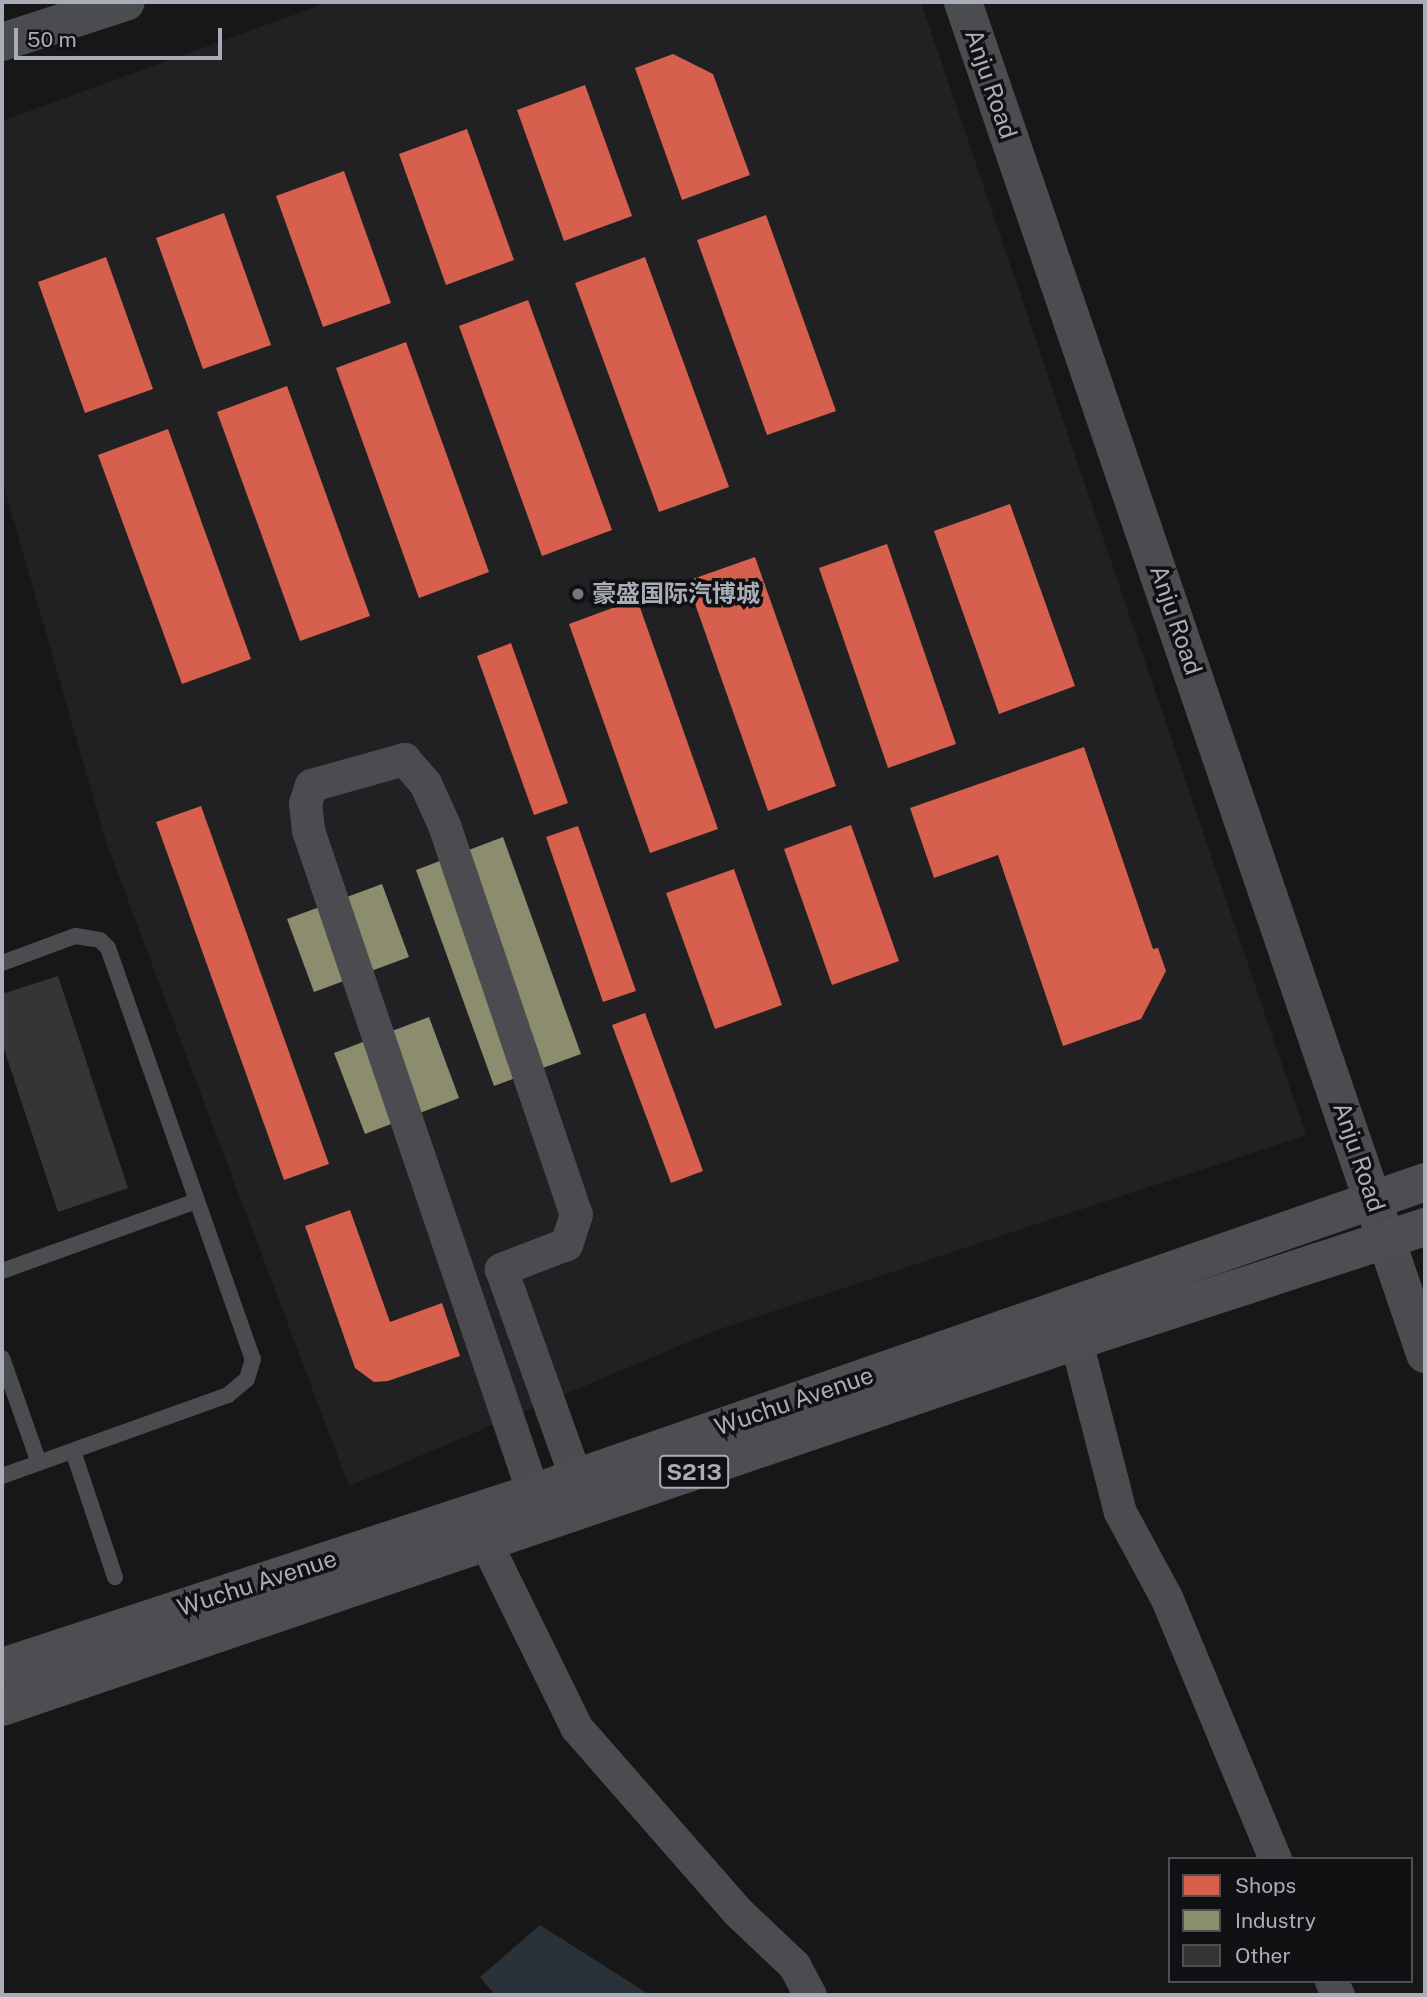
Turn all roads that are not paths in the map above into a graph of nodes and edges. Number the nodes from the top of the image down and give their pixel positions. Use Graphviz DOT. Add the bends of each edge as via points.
graph roads {
  1 [pos="126,2"];
  2 [pos="963,2"];
  3 [pos="2,42"];
  4 [pos="2,963"];
  5 [pos="1425,1182"];
  6 [pos="1374,1199"];
  7 [pos="196,1202"];
  8 [pos="1425,1227"];
  9 [pos="1387,1239"];
  10 [pos="2,1271"];
  11 [pos="1076,1341"];
  12 [pos="1425,1354"];
  13 [pos="2,1358"];
  14 [pos="73,1451"];
  15 [pos="39,1463"];
  16 [pos="2,1476"];
  17 [pos="576,1478"];
  18 [pos="533,1493"];
  19 [pos="486,1543"];
  20 [pos="116,1577"];
  21 [pos="2,1667"];
  22 [pos="2,1707"];
  23 [pos="1274,1857"];
  24 [pos="810,1995"];
  1 -- 3 [label="street"];
  2 -- 6 [label="street, Anju Road"];
  4 -- 7 [label="lane" via="75,936 100,940 108,948"];
  5 -- 6 [label="highway, Wuchu Avenue / S213"];
  6 -- 9 [label="street, Anju Road"];
  6 -- 17 [label="highway, Wuchu Avenue / S213"];
  7 -- 10 [label="lane"];
  7 -- 14 [label="lane" via="251,1345 247,1379 228,1395"];
  8 -- 9 [label="highway, Wuchu Avenue / S213"];
  9 -- 11 [label="highway, Wuchu Avenue / S213"];
  9 -- 12 [label="street, Anju Road"];
  11 -- 19 [label="highway, Wuchu Avenue / S213"];
  11 -- 23 [label="street" via="1120,1512 1166,1598"];
  13 -- 15 [label="lane"];
  14 -- 15 [label="lane"];
  14 -- 20 [label="lane"];
  15 -- 16 [label="lane"];
  17 -- 18 [label="highway, Wuchu Avenue / S213"];
  17 -- 18 [label="street" via="501,1269 566,1244 576,1214 444,825 425,783 404,759 311,785 304,803 308,831"];
  18 -- 21 [label="highway, Wuchu Avenue / S213"];
  19 -- 22 [label="highway, Wuchu Avenue / S213"];
  19 -- 24 [label="street" via="576,1727 739,1913 794,1965"];
}
